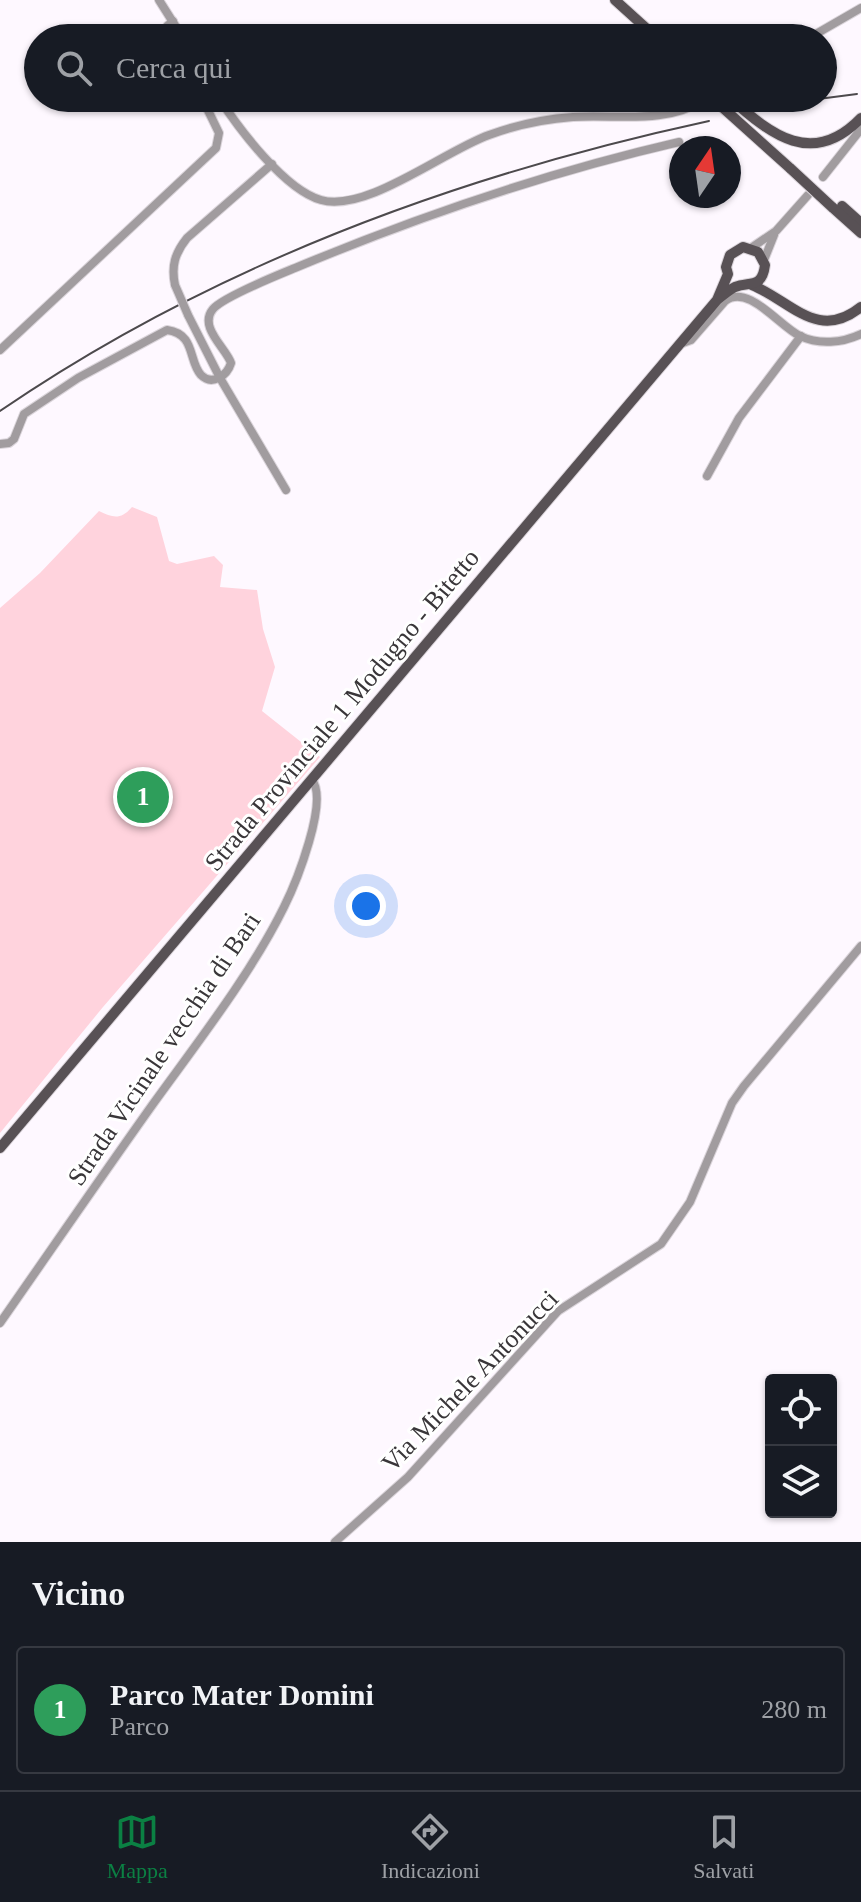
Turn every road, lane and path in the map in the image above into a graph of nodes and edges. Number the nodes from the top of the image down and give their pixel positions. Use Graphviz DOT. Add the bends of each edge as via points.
graph roads {
  1 [pos="159,0"];
  2 [pos="604,0"];
  3 [pos="615,0"];
  4 [pos="861,8"];
  5 [pos="173,21"];
  6 [pos="169,24"];
  7 [pos="175,24"];
  8 [pos="631,24"];
  9 [pos="642,24"];
  10 [pos="833,24"];
  11 [pos="209,112"];
  12 [pos="229,112"];
  13 [pos="679,112"];
  14 [pos="724,112"];
  15 [pos="737,112"];
  16 [pos="746,112"];
  17 [pos="861,118"];
  18 [pos="861,129"];
  19 [pos="669,144"];
  20 [pos="272,164"];
  21 [pos="793,166"];
  22 [pos="823,177"];
  23 [pos="808,195"];
  24 [pos="860,229"];
  25 [pos="776,231"];
  26 [pos="751,248"];
  27 [pos="764,265"];
  28 [pos="728,274"];
  29 [pos="740,285"];
  30 [pos="752,285"];
  31 [pos="717,300"];
  32 [pos="782,301"];
  33 [pos="861,307"];
  34 [pos="861,334"];
  35 [pos="801,336"];
  36 [pos="679,344"];
  37 [pos="0,350"];
  38 [pos="220,378"];
  39 [pos="0,444"];
  40 [pos="707,476"];
  41 [pos="286,490"];
  42 [pos="312,780"];
  43 [pos="861,946"];
  44 [pos="0,1148"];
  45 [pos="0,1323"];
  46 [pos="335,1542"];
  1 -- 5 [label="street"];
  2 -- 8 [label="main road"];
  3 -- 9 [label="main road"];
  4 -- 10 [label="street"];
  5 -- 6 [label="street"];
  5 -- 7 [label="street"];
  11 -- 37 [label="street" via="219,133 216,148"];
  12 -- 20 [label="street"];
  13 -- 20 [label="street" via="575,117 520,126 488,135 382,190 349,201 321,200 305,193"];
  14 -- 21 [label="main road"];
  15 -- 21 [label="main road"];
  16 -- 17 [label="main road" via="766,130 802,143 836,138"];
  18 -- 22 [label="street"];
  19 -- 38 [label="street" via="473,199 260,282 211,314 212,332 231,363"];
  20 -- 38 [label="street, bridge" via="187,238 173,268 175,285"];
  21 -- 24 [label="main road, bridge"];
  23 -- 25 [label="street"];
  25 -- 26 [label="street"];
  25 -- 27 [label="street"];
  26 -- 27 [label="main road"];
  26 -- 28 [label="main road" via="730,255"];
  27 -- 30 [label="main road"];
  27 -- 32 [label="main road"];
  28 -- 29 [label="main road"];
  28 -- 31 [label="main road"];
  29 -- 30 [label="main road"];
  29 -- 31 [label="main road"];
  30 -- 32 [label="main road"];
  31 -- 36 [label="main road, Strada Provinciale 1 Modugno - Bitetto"];
  32 -- 33 [label="main road" via="818,321 839,320"];
  34 -- 35 [label="street" via="834,342"];
  35 -- 36 [label="street" via="751,299 738,296 725,301 691,340"];
  35 -- 40 [label="street" via="739,418"];
  36 -- 42 [label="main road, Strada Provinciale 1 Modugno - Bitetto"];
  38 -- 39 [label="street" via="205,378 186,342 167,330 24,414 14,439"];
  38 -- 41 [label="street"];
  42 -- 44 [label="main road, Strada Provinciale 1 Modugno - Bitetto"];
  42 -- 45 [label="street, Strada Vicinale vecchia di Bari" via="318,791 312,830 272,928"];
  43 -- 46 [label="street, Via Michele Antonucci" via="732,1103 690,1202 661,1244 558,1311 408,1477"];
}
